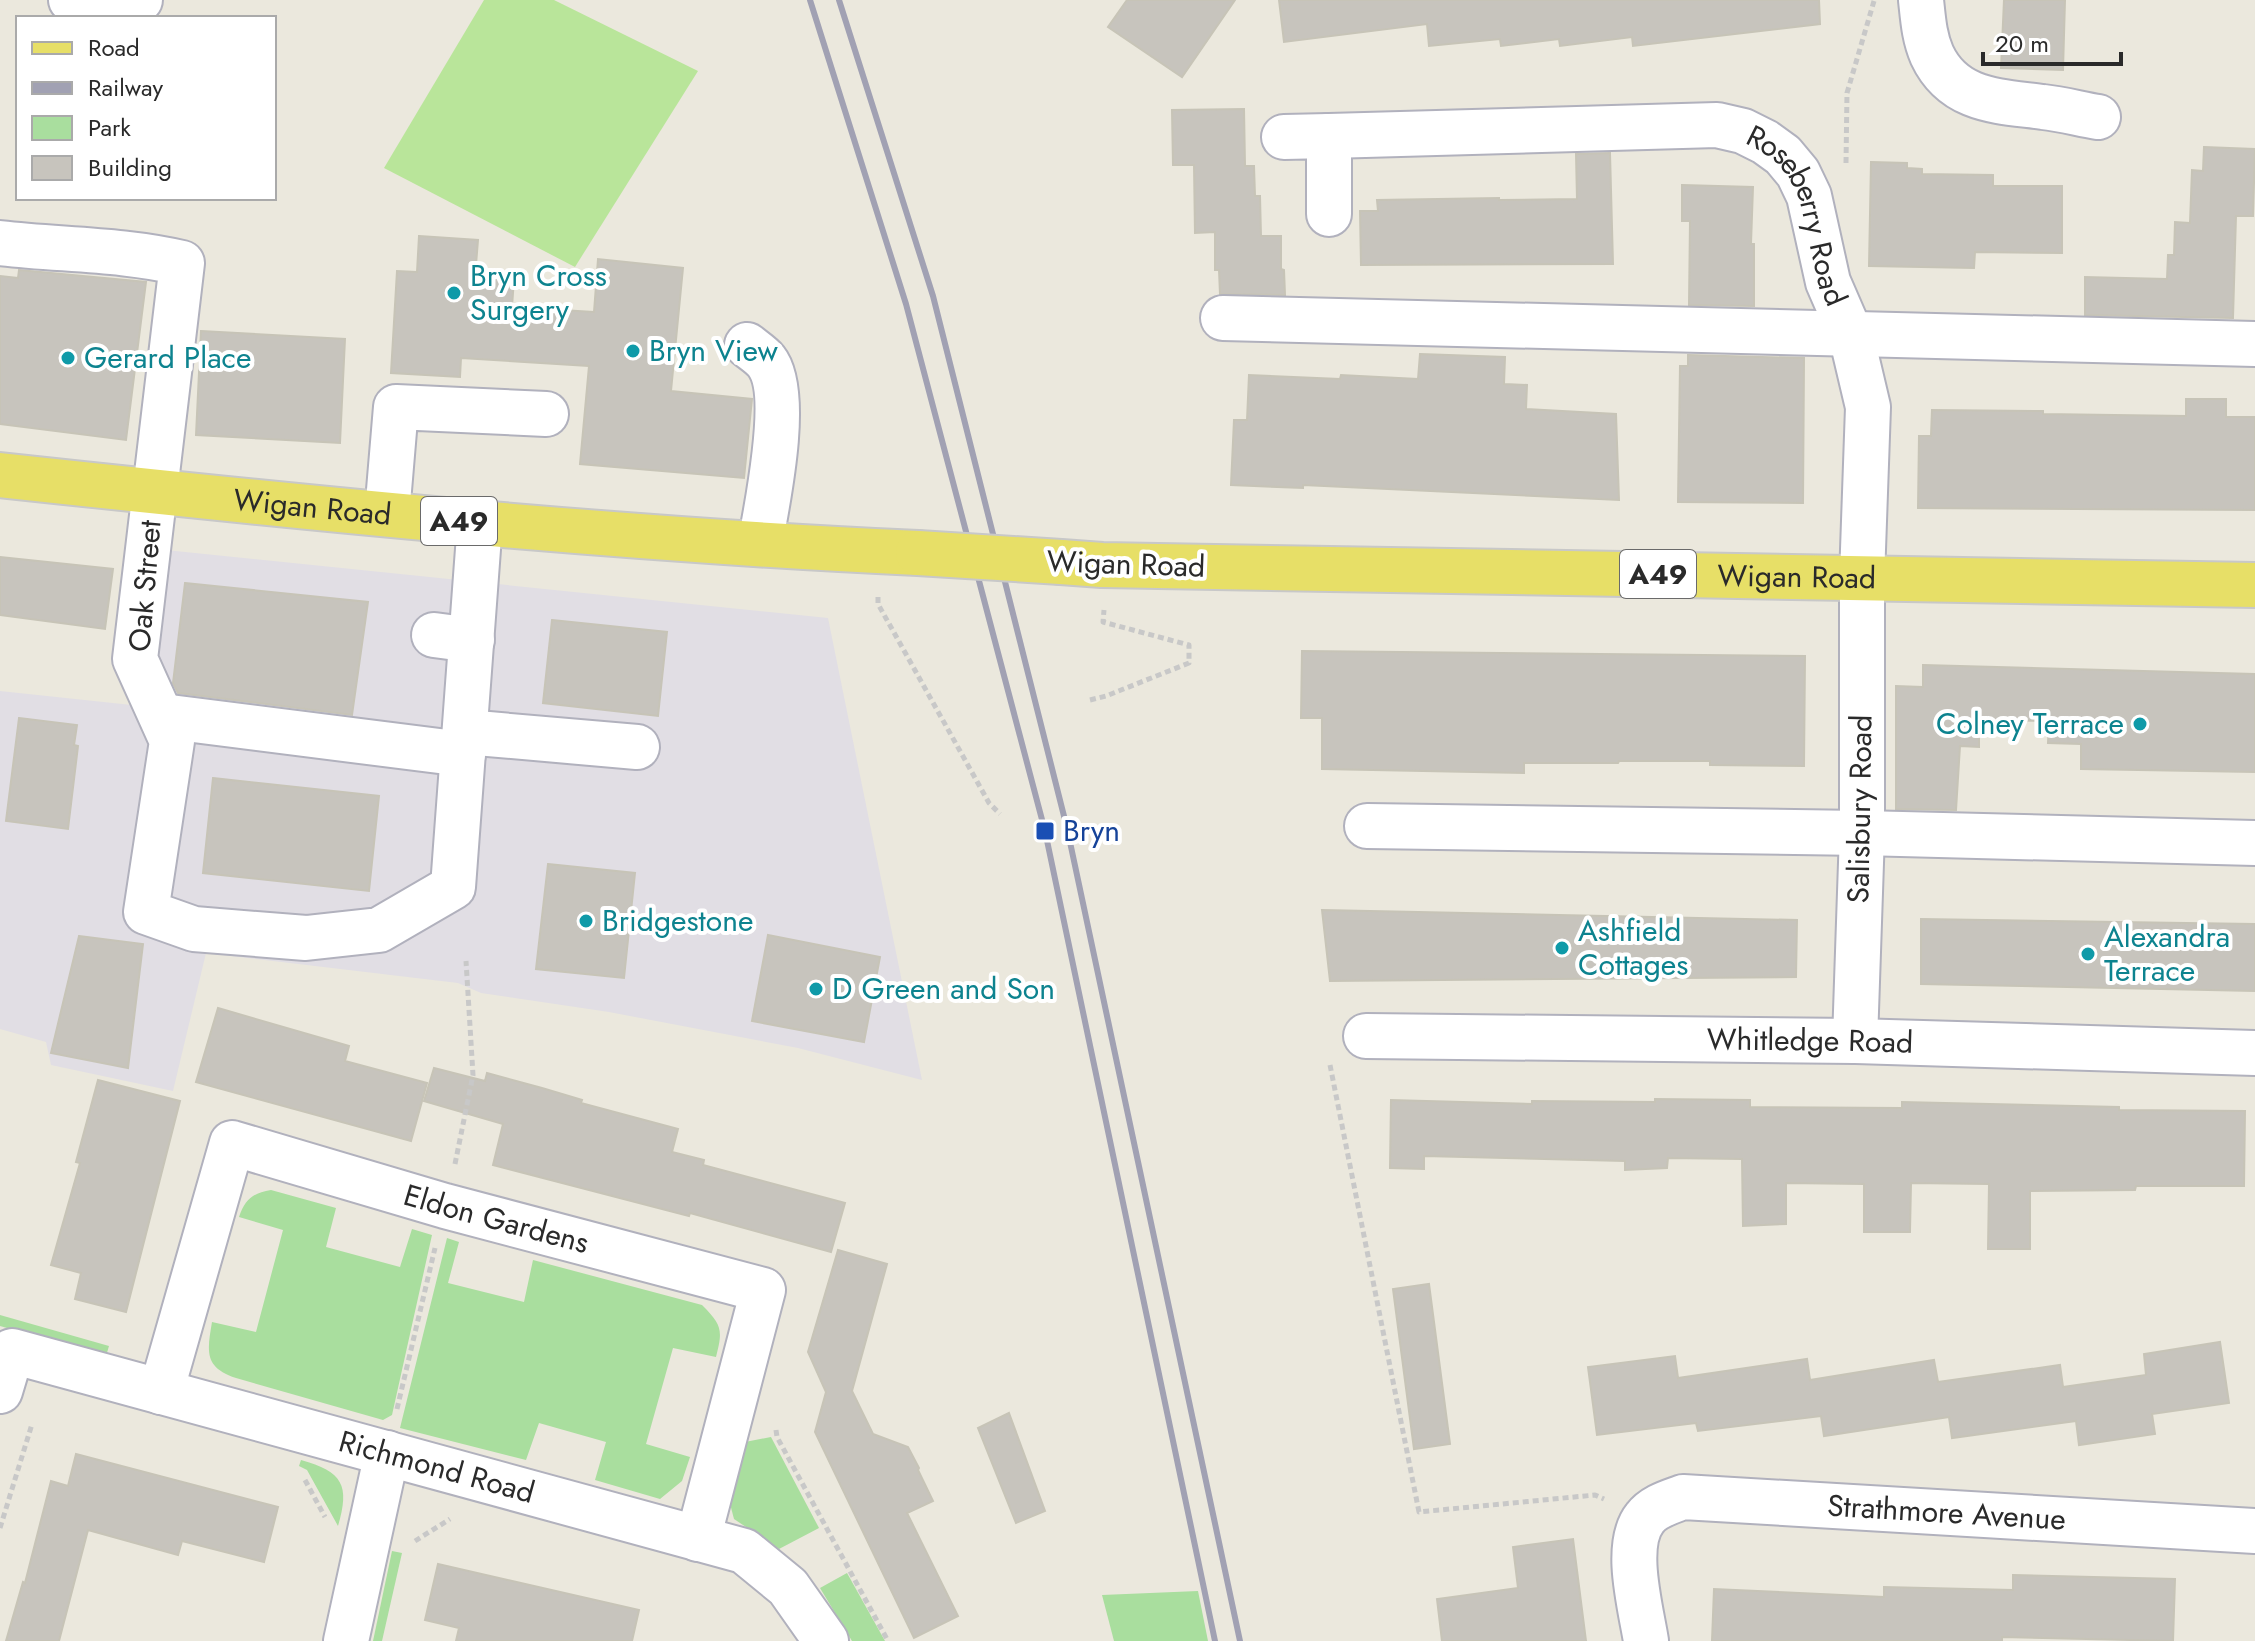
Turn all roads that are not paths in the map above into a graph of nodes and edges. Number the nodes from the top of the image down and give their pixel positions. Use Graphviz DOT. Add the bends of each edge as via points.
graph roads {
  1 [pos="71,0"];
  2 [pos="140,0"];
  3 [pos="1921,0"];
  4 [pos="96,16"];
  5 [pos="124,16"];
  6 [pos="2104,116"];
  7 [pos="1329,136"];
  8 [pos="1284,137"];
  9 [pos="1329,214"];
  10 [pos="0,243"];
  11 [pos="1223,318"];
  12 [pos="1851,335"];
  13 [pos="2255,344"];
  14 [pos="747,345"];
  15 [pos="546,414"];
  16 [pos="0,475"];
  17 [pos="154,491"];
  18 [pos="387,514"];
  19 [pos="480,522"];
  20 [pos="760,544"];
  21 [pos="1862,578"];
  22 [pos="2255,585"];
  23 [pos="162,716"];
  24 [pos="464,743"];
  25 [pos="637,747"];
  26 [pos="1367,826"];
  27 [pos="1862,833"];
  28 [pos="2255,843"];
  29 [pos="1366,1036"];
  30 [pos="1855,1041"];
  31 [pos="2255,1053"];
  32 [pos="6,1371"];
  33 [pos="161,1392"];
  34 [pos="387,1453"];
  35 [pos="2255,1531"];
  36 [pos="698,1539"];
  37 [pos="346,1641"];
  38 [pos="826,1641"];
  39 [pos="1646,1641"];
  1 -- 4 [label="street"];
  2 -- 5 [label="street"];
  3 -- 6 [label="street" via="1932,56 1962,89 1984,100"];
  7 -- 8 [label="street, Roseberry Road"];
  7 -- 9 [label="street"];
  7 -- 12 [label="street, Roseberry Road" via="1717,125 1743,131 1783,155 1798,173 1809,196 1828,282"];
  10 -- 17 [label="street, Oak Street" via="148,255 190,264"];
  11 -- 12 [label="street"];
  12 -- 13 [label="street"];
  12 -- 21 [label="street, Roseberry Road" via="1868,407"];
  14 -- 20 [label="street" via="767,362 777,386"];
  15 -- 18 [label="street" via="396,407"];
  16 -- 17 [label="main road, Wigan Road / A49"];
  17 -- 18 [label="main road, Wigan Road / A49"];
  17 -- 23 [label="street, Oak Street" via="135,659"];
  18 -- 19 [label="main road, Wigan Road / A49"];
  19 -- 20 [label="main road, Wigan Road / A49"];
  19 -- 24 [label="street" via="453,637"];
  20 -- 21 [label="main road, Wigan Road / A49, bridge" via="1102,565"];
  21 -- 22 [label="main road, Wigan Road / A49"];
  21 -- 27 [label="street, Salisbury Road"];
  23 -- 24 [label="street"];
  23 -- 24 [label="street, Oak Street" via="172,741 146,912 194,929 306,938 379,930 453,887"];
  24 -- 25 [label="street"];
  26 -- 27 [label="street"];
  27 -- 28 [label="street"];
  27 -- 30 [label="street, Salisbury Road"];
  29 -- 30 [label="street, Whitledge Road"];
  30 -- 31 [label="street, Whitledge Road"];
  32 -- 33 [label="street, Richmond Road"];
  33 -- 34 [label="street, Richmond Road"];
  33 -- 36 [label="street, Eldon Gardens" via="232,1143 763,1290"];
  34 -- 36 [label="street, Richmond Road"];
  34 -- 37 [label="street"];
  35 -- 39 [label="street, Strathmore Avenue" via="1683,1497 1644,1518 1635,1540"];
  36 -- 38 [label="street, Richmond Road" via="744,1551 788,1587"];
}
